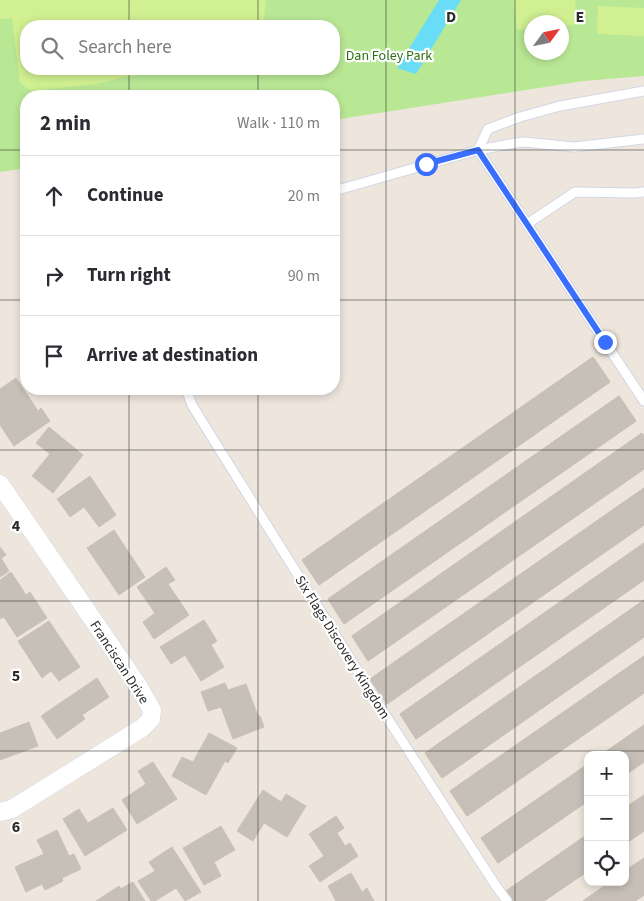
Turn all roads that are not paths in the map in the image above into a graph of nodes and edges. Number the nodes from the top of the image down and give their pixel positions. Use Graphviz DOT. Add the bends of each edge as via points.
graph roads {
  1 [pos="644,91"];
  2 [pos="644,138"];
  3 [pos="478,150"];
  4 [pos="340,189"];
  5 [pos="644,192"];
  6 [pos="527,224"];
  7 [pos="188,395"];
  8 [pos="644,401"];
  9 [pos="0,484"];
  10 [pos="0,812"];
  11 [pos="507,901"];
  1 -- 3 [label="lane" via="578,102 520,117 488,129"];
  2 -- 3 [label="lane" via="574,147 524,142"];
  3 -- 4 [label="lane"];
  3 -- 6 [label="lane"];
  5 -- 6 [label="lane" via="575,192"];
  6 -- 8 [label="lane"];
  7 -- 11 [label="lane, Six Flags Discovery Kingdom" via="386,716"];
  9 -- 10 [label="street, Franciscan Drive" via="152,710 151,719 142,728 12,809"];
}
